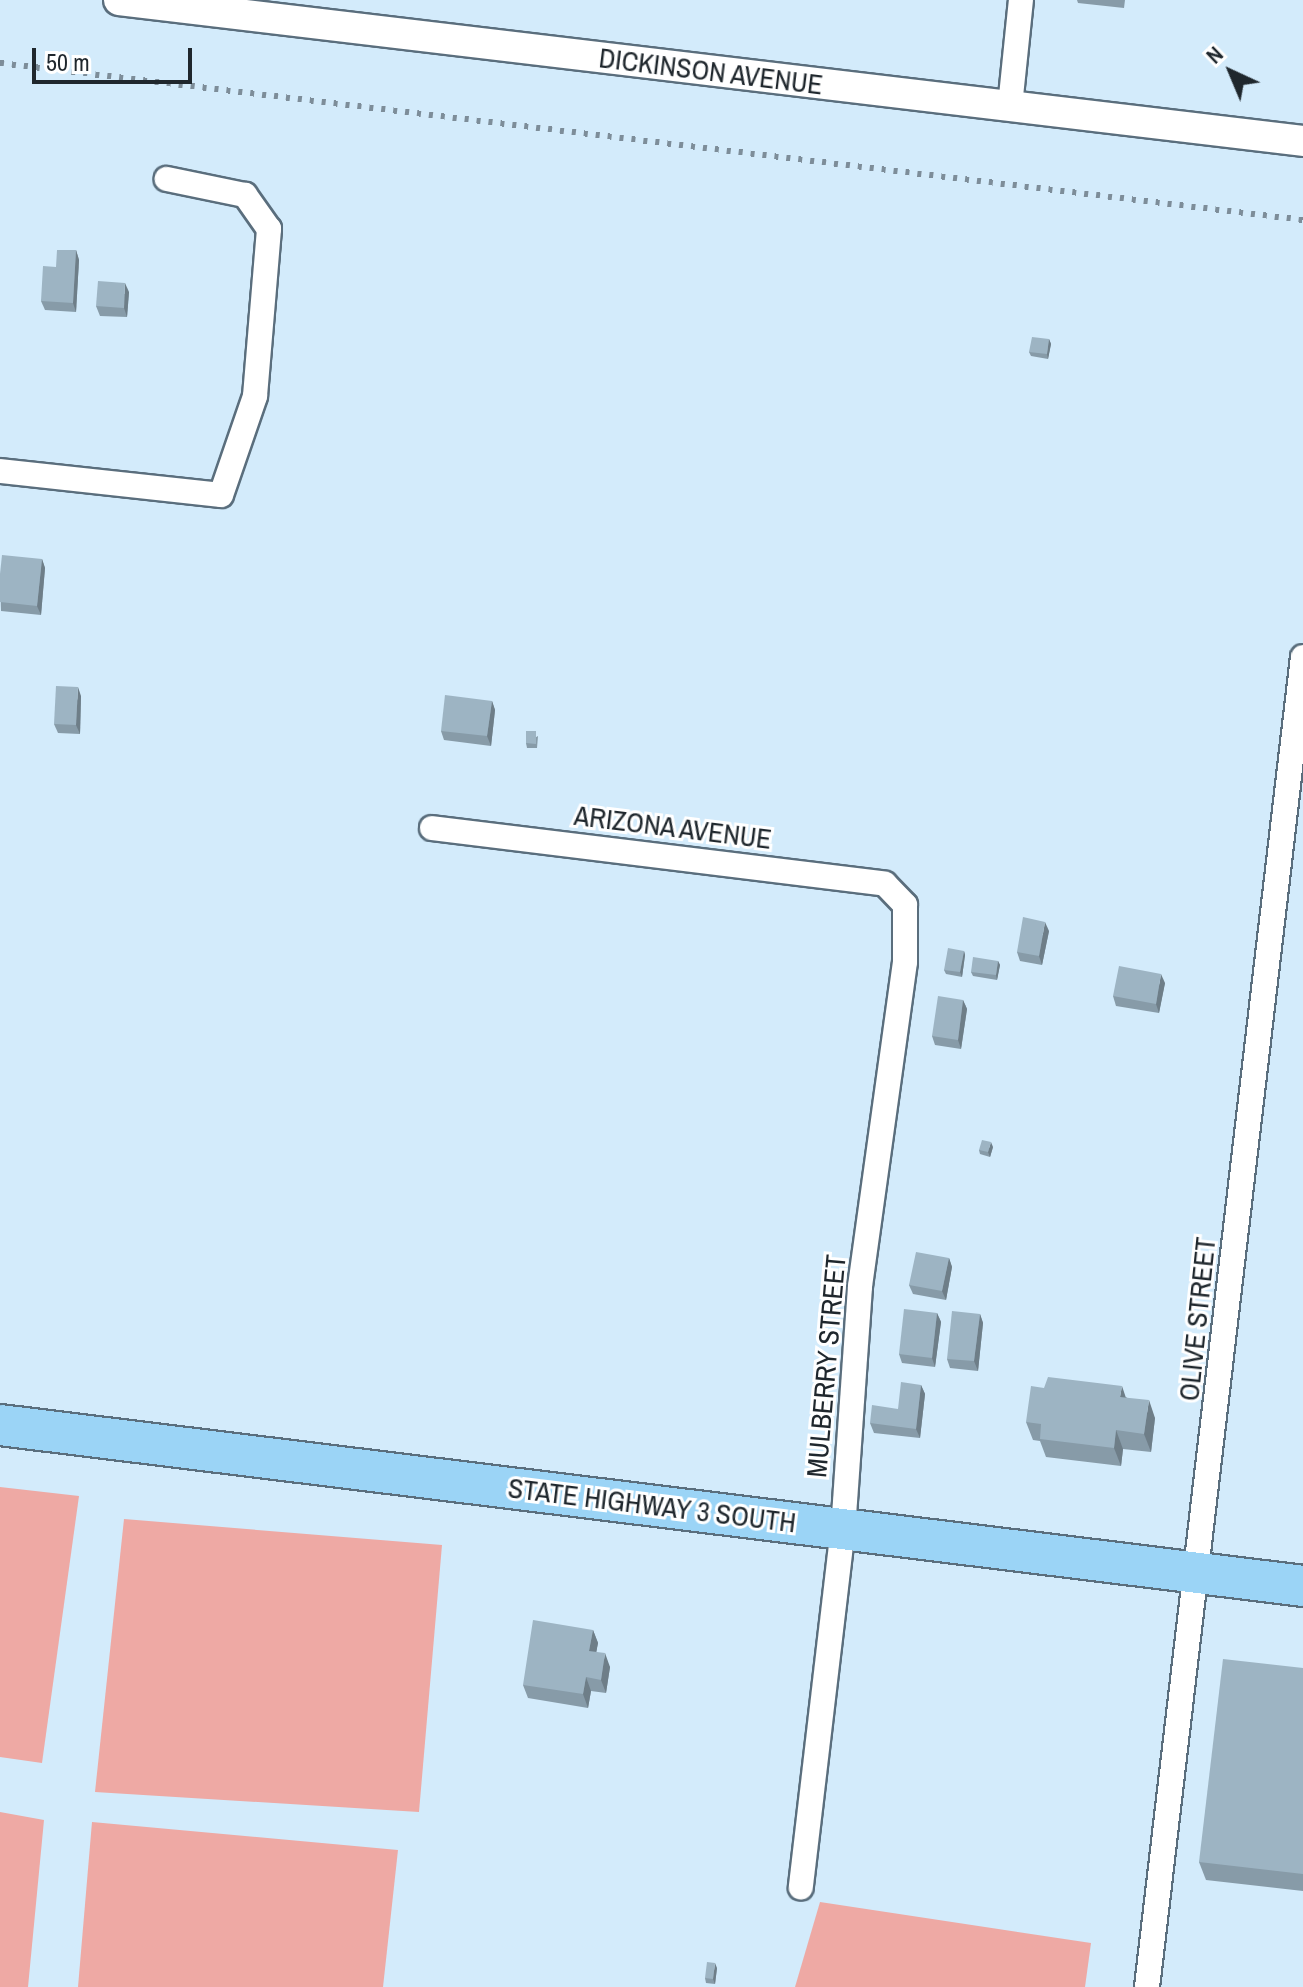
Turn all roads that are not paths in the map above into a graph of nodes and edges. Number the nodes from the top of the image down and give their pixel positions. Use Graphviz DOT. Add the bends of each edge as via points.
graph roads {
  1 [pos="119,0"];
  2 [pos="1021,0"];
  3 [pos="1010,106"];
  4 [pos="1303,141"];
  5 [pos="167,179"];
  6 [pos="0,471"];
  7 [pos="1303,657"];
  8 [pos="432,828"];
  9 [pos="900,899"];
  10 [pos="0,1425"];
  11 [pos="843,1528"];
  12 [pos="1199,1572"];
  13 [pos="1303,1586"];
  14 [pos="801,1888"];
  15 [pos="1147,1987"];
  1 -- 3 [label="street, DICKINSON AVENUE"];
  2 -- 3 [label="street"];
  3 -- 4 [label="street, DICKINSON AVENUE"];
  5 -- 6 [label="street" via="245,195 269,229 255,396 221,495"];
  7 -- 12 [label="street, OLIVE STREET"];
  8 -- 9 [label="street, ARIZONA AVENUE" via="885,884"];
  9 -- 11 [label="street, MULBERRY STREET" via="905,962 860,1287"];
  10 -- 11 [label="main road, STATE HIGHWAY 3 SOUTH"];
  11 -- 12 [label="main road, STATE HIGHWAY 3 SOUTH"];
  11 -- 14 [label="street, MULBERRY STREET"];
  12 -- 13 [label="main road, STATE HIGHWAY 3 SOUTH"];
  12 -- 15 [label="street, OLIVE STREET"];
}
